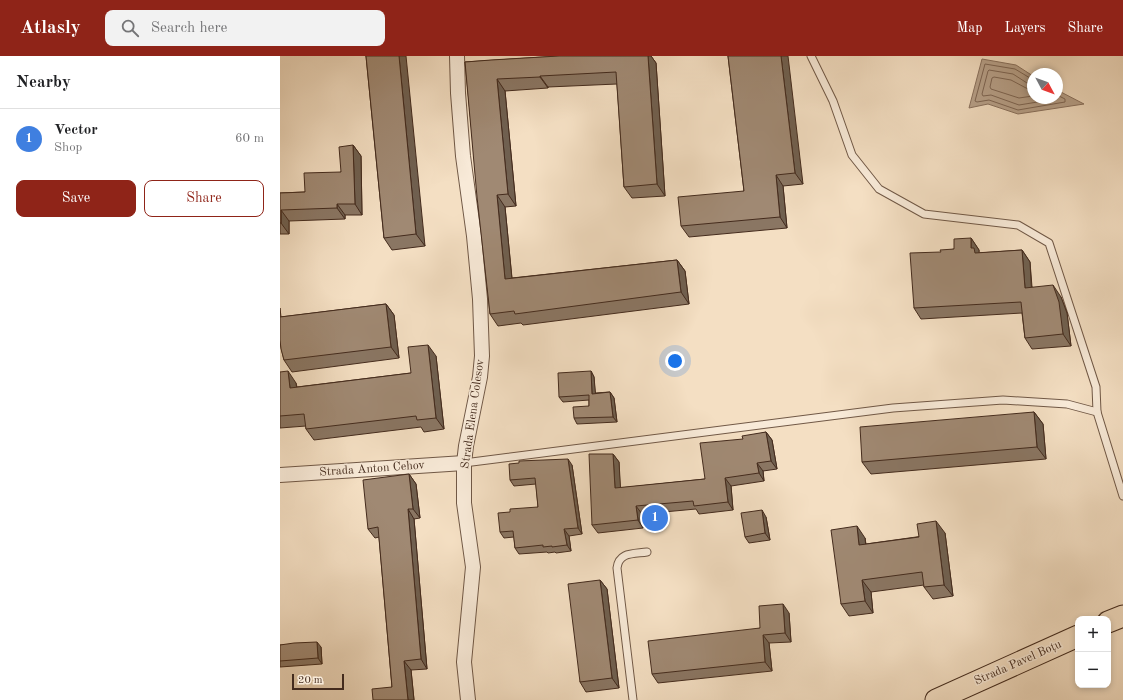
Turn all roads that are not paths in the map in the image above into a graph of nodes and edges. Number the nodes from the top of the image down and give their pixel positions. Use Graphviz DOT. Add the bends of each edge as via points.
graph roads {
  1 [pos="457,56"];
  2 [pos="464,56"];
  3 [pos="811,56"];
  4 [pos="1097,412"];
  5 [pos="464,463"];
  6 [pos="280,475"];
  7 [pos="1123,496"];
  8 [pos="647,552"];
  9 [pos="1123,616"];
  10 [pos="1111,621"];
  11 [pos="1075,637"];
  12 [pos="468,700"];
  13 [pos="633,700"];
  14 [pos="936,700"];
  1 -- 2 [label="lane"];
  1 -- 5 [label="street, Strada Elena Colesov" via="463,156 474,236 482,348 480,376"];
  3 -- 4 [label="lane" via="833,101 852,155 879,189 924,214 1018,226 1049,243 1096,387"];
  4 -- 5 [label="lane" via="1067,404 1003,400 893,408"];
  4 -- 7 [label="lane"];
  5 -- 6 [label="street, Strada Anton Cehov"];
  5 -- 12 [label="street, Strada Elena Colesov" via="464,503 473,567 464,662"];
  8 -- 13 [label="lane" via="624,556 617,568"];
  9 -- 10 [label="main road"];
  11 -- 14 [label="main road, Strada Pavel Boțu"];
}
